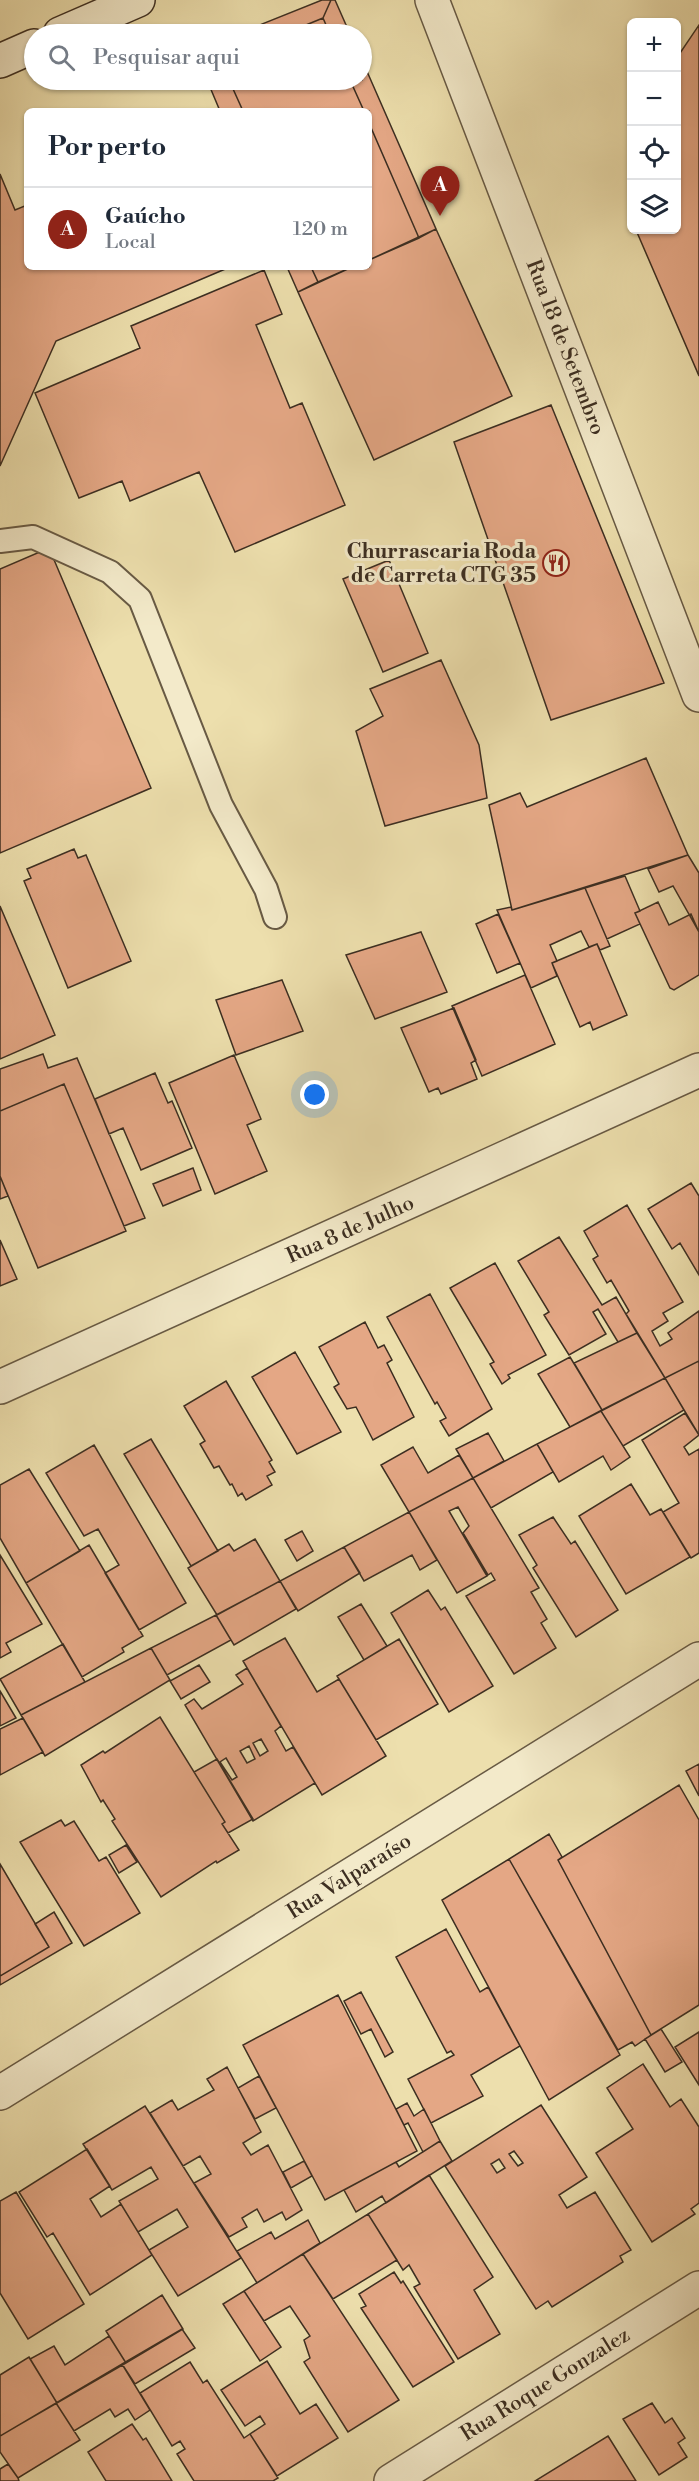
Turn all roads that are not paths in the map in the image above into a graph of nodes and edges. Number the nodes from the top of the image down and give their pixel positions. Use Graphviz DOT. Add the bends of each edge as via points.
graph roads {
  1 [pos="138,0"];
  2 [pos="432,0"];
  3 [pos="83,24"];
  4 [pos="24,50"];
  5 [pos="0,61"];
  6 [pos="0,541"];
  7 [pos="699,695"];
  8 [pos="275,917"];
  9 [pos="699,1070"];
  10 [pos="0,1387"];
  11 [pos="699,1659"];
  12 [pos="0,2093"];
  13 [pos="699,2288"];
  14 [pos="391,2481"];
  1 -- 3 [label="street"];
  2 -- 7 [label="street, Rua 18 de Setembro"];
  4 -- 5 [label="street"];
  6 -- 8 [label="lane" via="33,537 110,572 140,599 221,805 266,888"];
  9 -- 10 [label="street, Rua 8 de Julho"];
  11 -- 12 [label="street, Rua Valparaíso"];
  13 -- 14 [label="street, Rua Roque Gonzalez"];
}
